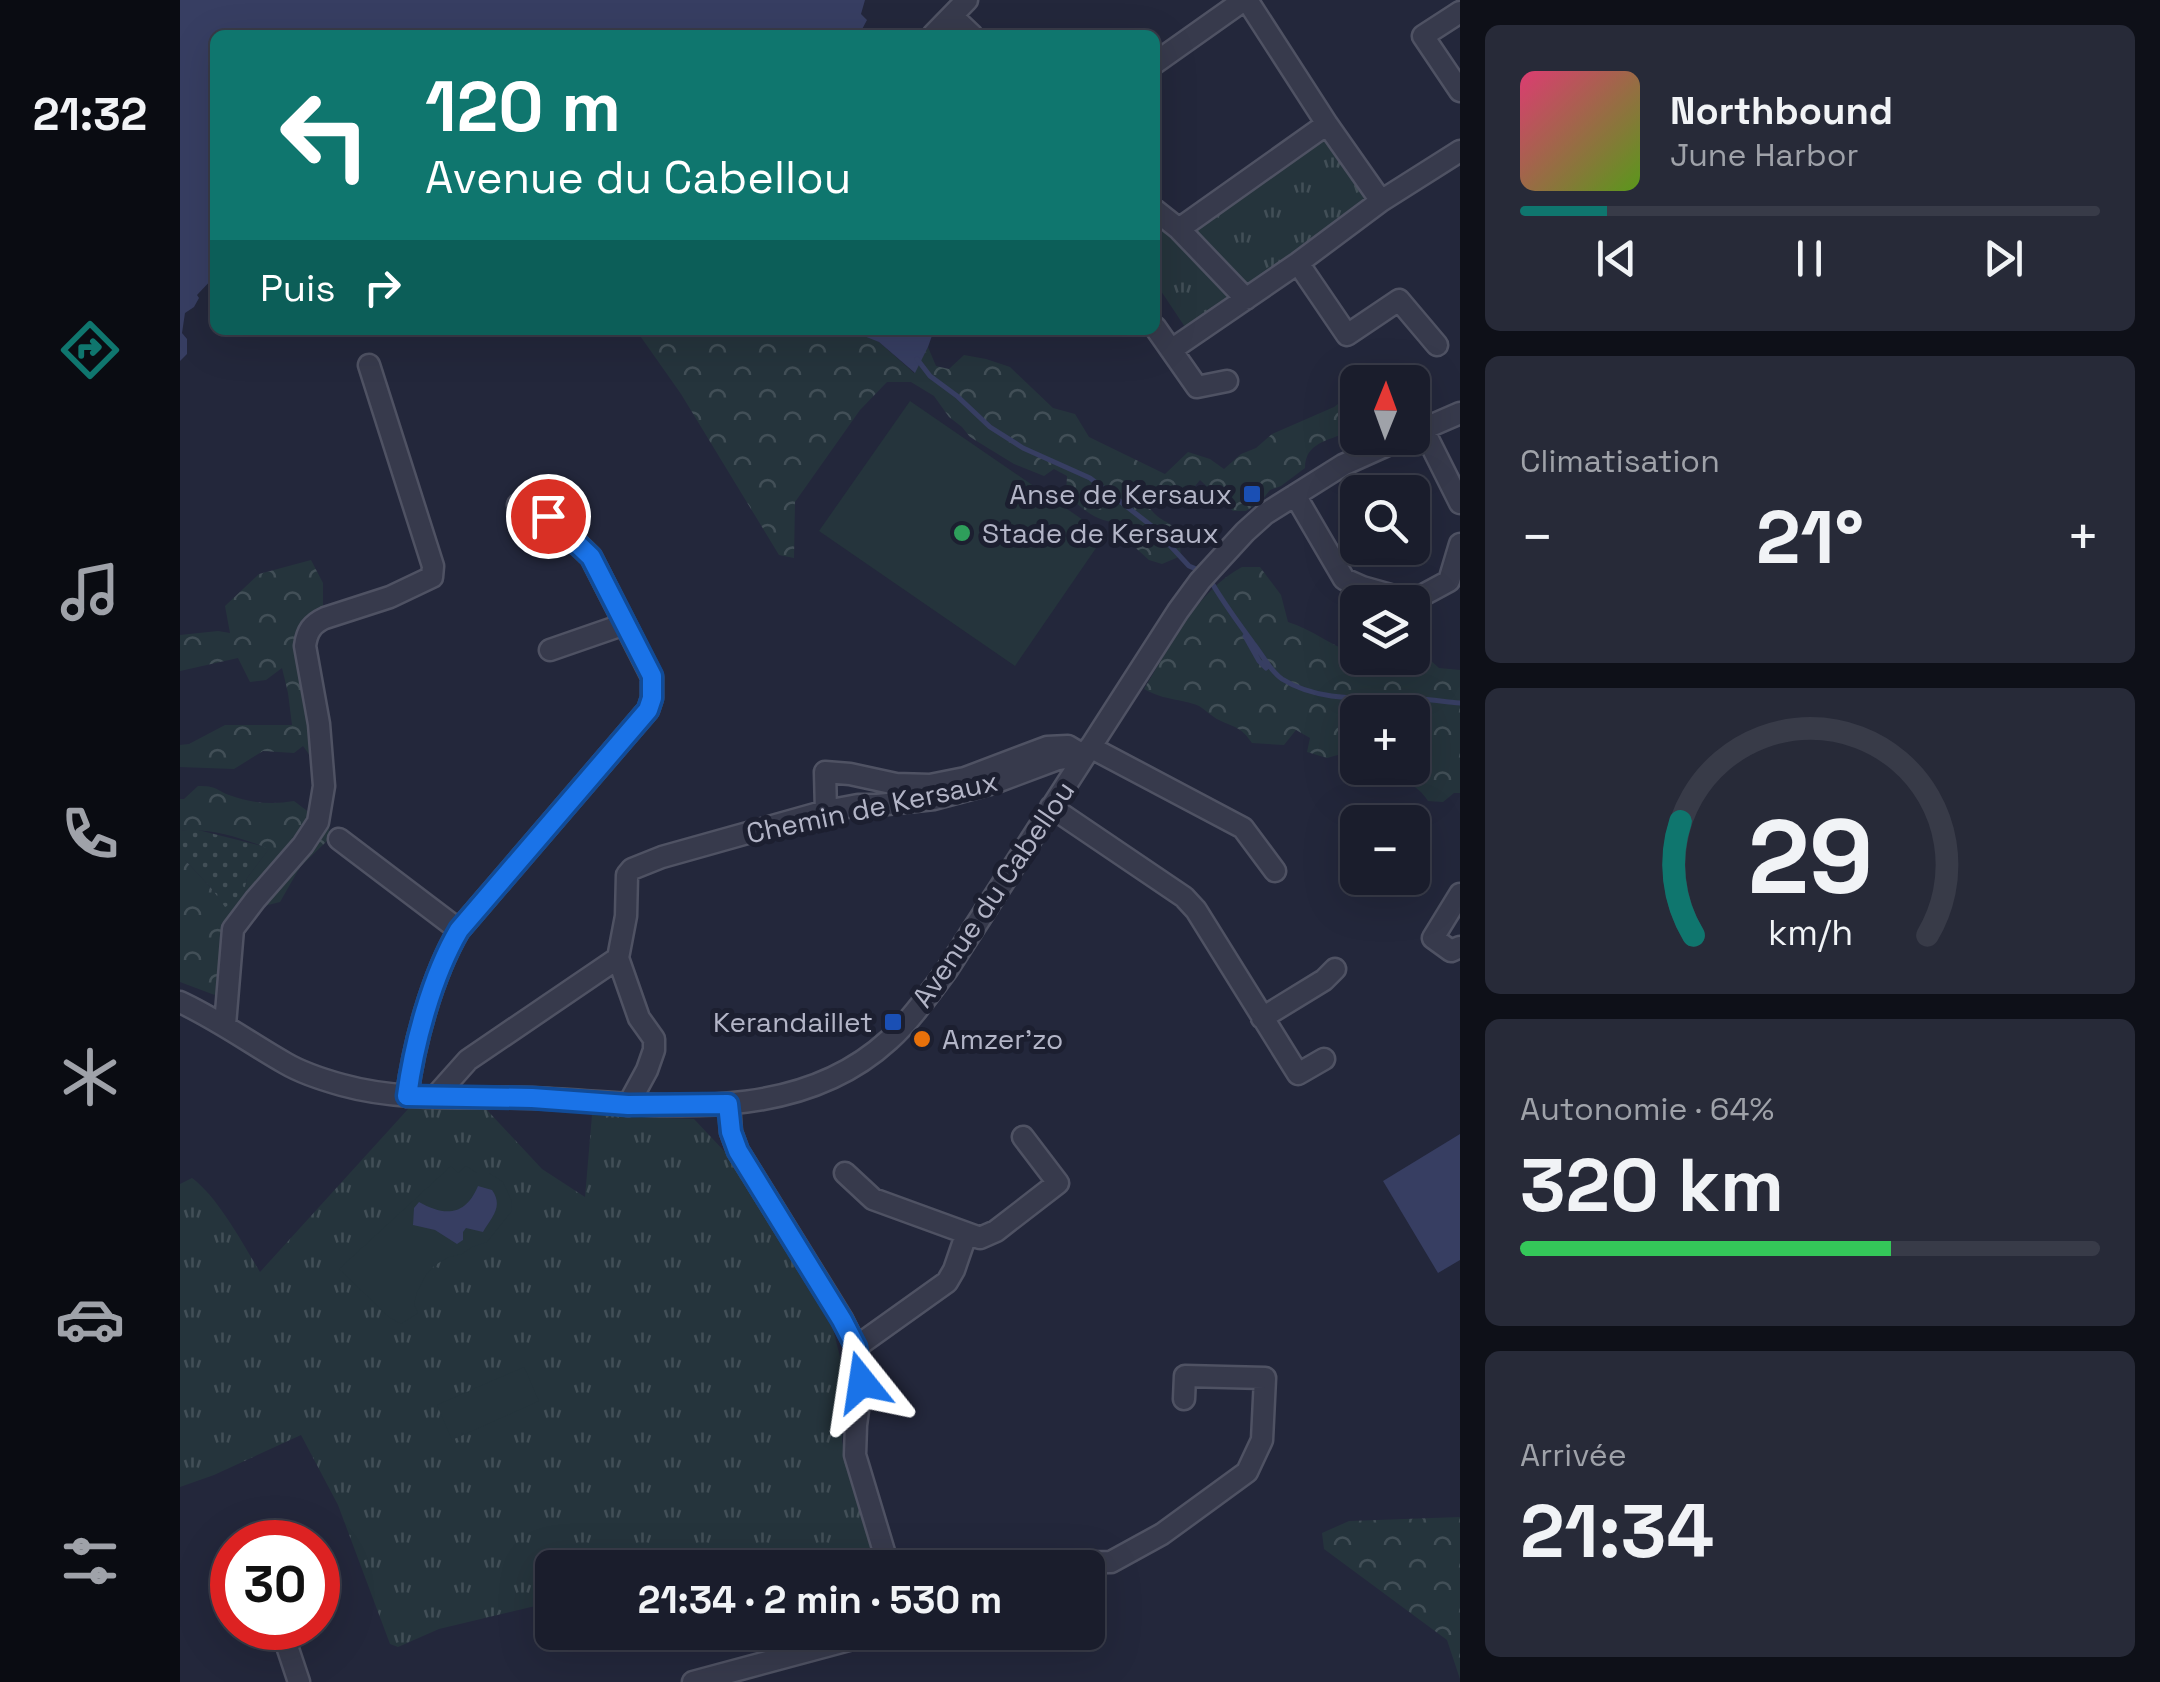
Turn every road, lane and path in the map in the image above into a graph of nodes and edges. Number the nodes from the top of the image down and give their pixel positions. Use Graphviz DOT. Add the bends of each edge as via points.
graph roads {
  1 [pos="1253,2"];
  2 [pos="959,8"];
  3 [pos="1460,12"];
  4 [pos="938,30"];
  5 [pos="1160,60"];
  6 [pos="1460,92"];
  7 [pos="1327,124"];
  8 [pos="1460,151"];
  9 [pos="1381,201"];
  10 [pos="1160,215"];
  11 [pos="1179,229"];
  12 [pos="1298,263"];
  13 [pos="1246,299"];
  14 [pos="1160,334"];
  15 [pos="1437,345"];
  16 [pos="1171,350"];
  17 [pos="369,365"];
  18 [pos="1227,381"];
  19 [pos="1460,413"];
  20 [pos="1430,427"];
  21 [pos="1430,452"];
  22 [pos="1363,455"];
  23 [pos="1295,495"];
  24 [pos="1460,503"];
  25 [pos="518,505"];
  26 [pos="1460,544"];
  27 [pos="625,624"];
  28 [pos="550,650"];
  29 [pos="1087,751"];
  30 [pos="1051,807"];
  31 [pos="826,811"];
  32 [pos="338,838"];
  33 [pos="1274,871"];
  34 [pos="1460,894"];
  35 [pos="459,930"];
  36 [pos="1460,947"];
  37 [pos="618,958"];
  38 [pos="1335,969"];
  39 [pos="180,1002"];
  40 [pos="1262,1018"];
  41 [pos="224,1024"];
  42 [pos="1324,1058"];
  43 [pos="407,1096"];
  44 [pos="435,1097"];
  45 [pos="728,1104"];
  46 [pos="628,1105"];
  47 [pos="1023,1137"];
  48 [pos="845,1173"];
  49 [pos="966,1235"];
  50 [pos="856,1347"];
  51 [pos="1184,1399"];
  52 [pos="884,1550"];
  53 [pos="1105,1562"];
  54 [pos="288,1650"];
  55 [pos="812,1650"];
  56 [pos="299,1682"];
  57 [pos="693,1682"];
  1 -- 5 [label="street"];
  1 -- 7 [label="street"];
  2 -- 4 [label="street"];
  3 -- 6 [label="street" via="1424,36"];
  7 -- 9 [label="street"];
  7 -- 11 [label="street"];
  8 -- 9 [label="street"];
  9 -- 12 [label="street"];
  10 -- 11 [label="street"];
  11 -- 13 [label="street"];
  12 -- 13 [label="street"];
  12 -- 15 [label="street" via="1347,334 1399,300"];
  13 -- 16 [label="street"];
  14 -- 16 [label="street"];
  16 -- 18 [label="street" via="1198,387"];
  17 -- 41 [label="street" via="434,566 432,577 325,618 307,633 324,786 318,822 233,929"];
  19 -- 20 [label="street"];
  21 -- 24 [label="street"];
  22 -- 23 [label="street, Avenue du Cabellou"];
  23 -- 26 [label="street" via="1344,579 1362,587 1412,601 1449,580"];
  23 -- 29 [label="street, Avenue du Cabellou" via="1245,532 1200,582"];
  25 -- 27 [label="street" via="548,516 591,557"];
  27 -- 28 [label="street"];
  27 -- 35 [label="street" via="652,676 648,710"];
  29 -- 30 [label="street, Avenue du Cabellou"];
  29 -- 31 [label="street, Chemin de Kersaux" via="934,799"];
  29 -- 31 [label="street" via="1047,746 930,785 825,772"];
  29 -- 33 [label="street" via="1243,828"];
  30 -- 40 [label="street" via="1184,896"];
  30 -- 45 [label="street, Avenue du Cabellou" via="947,970 886,1043 818,1085"];
  31 -- 37 [label="street, Chemin de Kersaux" via="632,869"];
  32 -- 35 [label="street"];
  34 -- 36 [label="street" via="1433,938 1451,952"];
  35 -- 43 [label="street" via="412,1055"];
  37 -- 44 [label="street" via="468,1060"];
  37 -- 46 [label="street, Chemin de Kersaux" via="639,1018 654,1039"];
  38 -- 40 [label="street"];
  39 -- 41 [label="street, Avenue du Cabellou"];
  40 -- 42 [label="street" via="1298,1074"];
  41 -- 43 [label="street, Avenue du Cabellou" via="289,1066 342,1085"];
  43 -- 44 [label="street, Avenue du Cabellou"];
  44 -- 46 [label="street, Avenue du Cabellou"];
  45 -- 46 [label="street, Avenue du Cabellou"];
  45 -- 50 [label="street" via="738,1151"];
  47 -- 49 [label="street" via="1058,1183 996,1231"];
  48 -- 49 [label="street" via="873,1200"];
  49 -- 50 [label="street" via="947,1282"];
  50 -- 52 [label="street" via="862,1382 855,1455"];
  51 -- 53 [label="street" via="1185,1376 1265,1378 1262,1440 1247,1472 1162,1534"];
  54 -- 56 [label="street"];
  55 -- 57 [label="street"];
}
